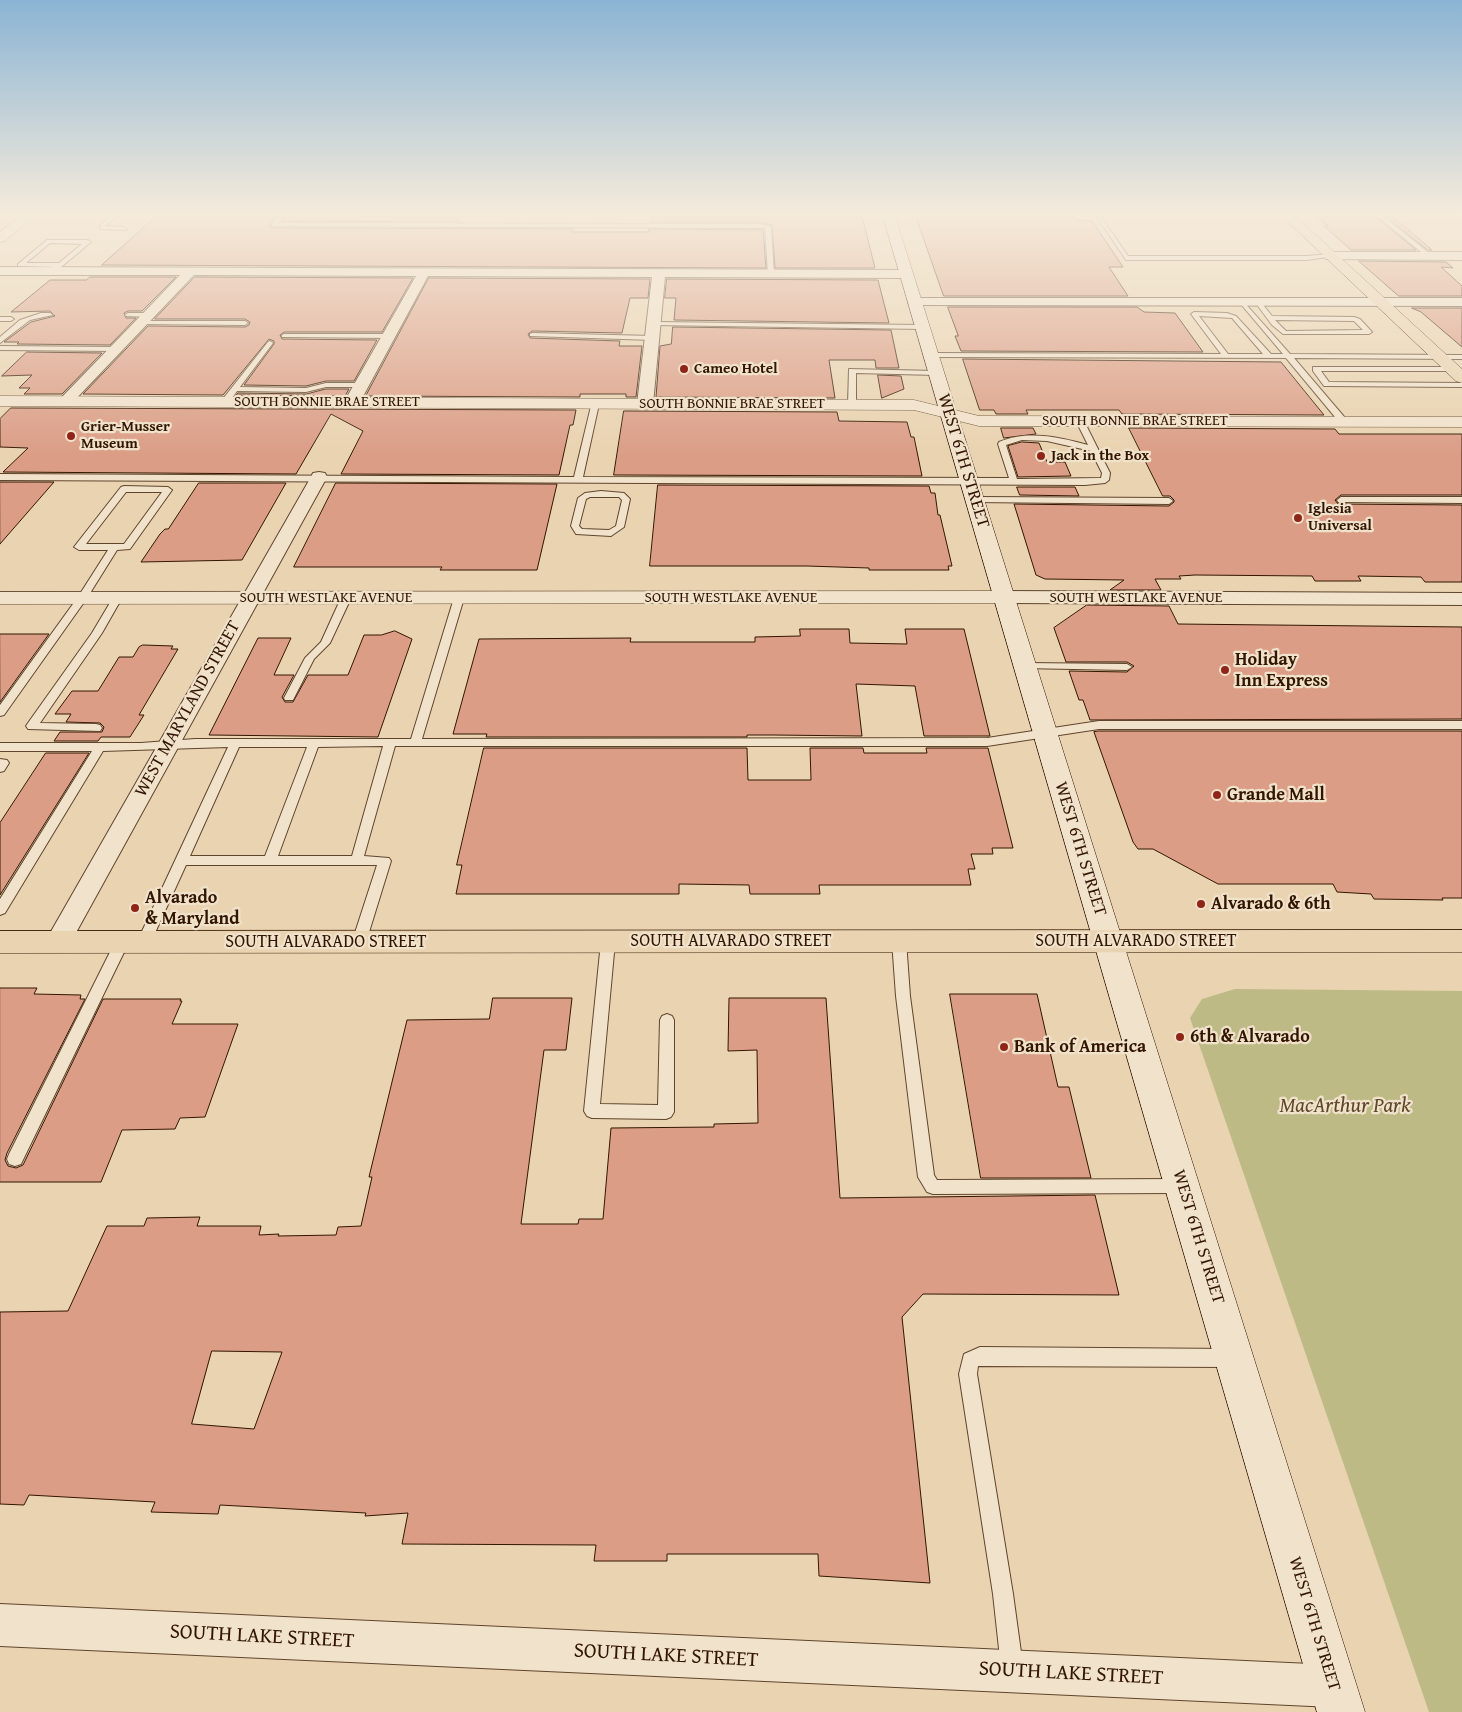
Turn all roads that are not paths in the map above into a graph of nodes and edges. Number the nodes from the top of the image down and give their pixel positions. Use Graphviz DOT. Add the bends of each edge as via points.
graph roads {
  1 [pos="168,296"];
  2 [pos="411,296"];
  3 [pos="657,296"];
  4 [pos="913,296"];
  5 [pos="1373,296"];
  6 [pos="915,302"];
  7 [pos="1242,302"];
  8 [pos="1258,302"];
  9 [pos="1462,302"];
  10 [pos="1381,303"];
  11 [pos="50,315"];
  12 [pos="128,315"];
  13 [pos="1271,318"];
  14 [pos="0,319"];
  15 [pos="11,319"];
  16 [pos="146,319"];
  17 [pos="245,323"];
  18 [pos="922,328"];
  19 [pos="653,331"];
  20 [pos="532,335"];
  21 [pos="284,336"];
  22 [pos="389,336"];
  23 [pos="0,341"];
  24 [pos="270,343"];
  25 [pos="0,348"];
  26 [pos="116,349"];
  27 [pos="931,356"];
  28 [pos="1226,356"];
  29 [pos="1269,356"];
  30 [pos="1288,356"];
  31 [pos="1439,356"];
  32 [pos="1459,368"];
  33 [pos="936,373"];
  34 [pos="362,385"];
  35 [pos="1462,385"];
  36 [pos="237,389"];
  37 [pos="301,396"];
  38 [pos="0,401"];
  39 [pos="66,401"];
  40 [pos="226,402"];
  41 [pos="352,402"];
  42 [pos="595,404"];
  43 [pos="645,404"];
  44 [pos="852,405"];
  45 [pos="948,413"];
  46 [pos="1343,421"];
  47 [pos="1080,422"];
  48 [pos="1462,422"];
  49 [pos="1094,449"];
  50 [pos="0,477"];
  51 [pos="318,477"];
  52 [pos="578,480"];
  53 [pos="603,480"];
  54 [pos="969,480"];
  55 [pos="1014,481"];
  56 [pos="601,494"];
  57 [pos="975,500"];
  58 [pos="1341,500"];
  59 [pos="1462,500"];
  60 [pos="1169,501"];
  61 [pos="114,547"];
  62 [pos="1004,597"];
  63 [pos="0,598"];
  64 [pos="82,598"];
  65 [pos="117,598"];
  66 [pos="346,598"];
  67 [pos="459,598"];
  68 [pos="250,599"];
  69 [pos="1462,599"];
  70 [pos="1024,666"];
  71 [pos="1127,667"];
  72 [pos="289,698"];
  73 [pos="0,713"];
  74 [pos="1462,725"];
  75 [pos="96,728"];
  76 [pos="1045,734"];
  77 [pos="235,743"];
  78 [pos="314,743"];
  79 [pos="390,743"];
  80 [pos="415,743"];
  81 [pos="169,745"];
  82 [pos="0,747"];
  83 [pos="100,747"];
  84 [pos="0,763"];
  85 [pos="0,768"];
  86 [pos="182,860"];
  87 [pos="270,860"];
  88 [pos="357,860"];
  89 [pos="0,910"];
  90 [pos="899,941"];
  91 [pos="1107,941"];
  92 [pos="1462,941"];
  93 [pos="0,942"];
  94 [pos="58,942"];
  95 [pos="133,942"];
  96 [pos="359,942"];
  97 [pos="608,942"];
  98 [pos="667,1020"];
  99 [pos="16,1159"];
  100 [pos="1182,1186"];
  101 [pos="1234,1358"];
  102 [pos="0,1625"];
  103 [pos="1012,1672"];
  104 [pos="1337,1699"];
  1 -- 16 [label="street"];
  2 -- 22 [label="street"];
  3 -- 19 [label="street"];
  4 -- 6 [label="street, WEST 6TH STREET"];
  5 -- 10 [label="main road"];
  6 -- 7 [label="street"];
  6 -- 18 [label="street, WEST 6TH STREET"];
  7 -- 8 [label="street"];
  7 -- 30 [label="lane"];
  8 -- 10 [label="street"];
  8 -- 13 [label="lane"];
  9 -- 10 [label="street"];
  10 -- 31 [label="main road"];
  11 -- 23 [label="lane" via="26,318"];
  12 -- 16 [label="lane"];
  13 -- 13 [label="lane" via="1285,333 1368,332 1354,319"];
  14 -- 15 [label="lane"];
  16 -- 17 [label="lane"];
  16 -- 26 [label="street"];
  18 -- 19 [label="lane"];
  18 -- 27 [label="street, WEST 6TH STREET"];
  19 -- 20 [label="lane"];
  19 -- 43 [label="street"];
  21 -- 22 [label="lane"];
  22 -- 34 [label="street"];
  24 -- 36 [label="lane"];
  25 -- 26 [label="lane"];
  26 -- 39 [label="street"];
  27 -- 28 [label="lane"];
  27 -- 33 [label="street, WEST 6TH STREET"];
  28 -- 29 [label="lane"];
  28 -- 29 [label="lane" via="1194,314 1234,317"];
  29 -- 30 [label="lane"];
  30 -- 31 [label="lane"];
  30 -- 46 [label="lane"];
  31 -- 32 [label="main road"];
  32 -- 35 [label="lane" via="1316,369 1327,384"];
  33 -- 44 [label="lane" via="852,371"];
  33 -- 45 [label="street, WEST 6TH STREET"];
  34 -- 37 [label="lane" via="326,385"];
  34 -- 41 [label="street"];
  36 -- 37 [label="lane"];
  36 -- 40 [label="lane"];
  37 -- 40 [label="street, SOUTH BONNIE BRAE STREET"];
  37 -- 41 [label="street, SOUTH BONNIE BRAE STREET"];
  38 -- 39 [label="street, SOUTH BONNIE BRAE STREET"];
  39 -- 40 [label="street, SOUTH BONNIE BRAE STREET"];
  41 -- 42 [label="street, SOUTH BONNIE BRAE STREET"];
  42 -- 43 [label="street, SOUTH BONNIE BRAE STREET"];
  42 -- 52 [label="lane"];
  43 -- 44 [label="street, SOUTH BONNIE BRAE STREET"];
  44 -- 45 [label="street, SOUTH BONNIE BRAE STREET" via="914,405"];
  45 -- 47 [label="street, SOUTH BONNIE BRAE STREET" via="979,421"];
  45 -- 54 [label="street, WEST 6TH STREET"];
  46 -- 47 [label="street, SOUTH BONNIE BRAE STREET"];
  46 -- 48 [label="street, SOUTH BONNIE BRAE STREET"];
  47 -- 49 [label="lane"];
  49 -- 55 [label="lane" via="1106,473 1105,480"];
  49 -- 55 [label="lane" via="1048,439 1008,440 1002,444"];
  50 -- 51 [label="lane"];
  51 -- 52 [label="lane"];
  51 -- 68 [label="street, WEST MARYLAND STREET"];
  52 -- 53 [label="lane"];
  53 -- 54 [label="lane"];
  53 -- 56 [label="lane"];
  54 -- 55 [label="lane"];
  54 -- 57 [label="street, WEST 6TH STREET"];
  56 -- 56 [label="lane" via="582,498 575,526 579,532 611,533 620,527 626,499 621,495"];
  57 -- 60 [label="lane"];
  57 -- 62 [label="street, WEST 6TH STREET"];
  58 -- 59 [label="lane"];
  61 -- 61 [label="lane" via="127,548 168,490 124,490 79,547"];
  61 -- 64 [label="lane"];
  62 -- 67 [label="street, SOUTH WESTLAKE AVENUE"];
  62 -- 69 [label="street, SOUTH WESTLAKE AVENUE"];
  62 -- 70 [label="street, WEST 6TH STREET"];
  63 -- 64 [label="street, SOUTH WESTLAKE AVENUE"];
  64 -- 65 [label="street, SOUTH WESTLAKE AVENUE"];
  64 -- 73 [label="lane"];
  65 -- 68 [label="street, SOUTH WESTLAKE AVENUE"];
  65 -- 75 [label="lane" via="97,633 32,726"];
  66 -- 67 [label="street, SOUTH WESTLAKE AVENUE"];
  66 -- 68 [label="street, SOUTH WESTLAKE AVENUE"];
  66 -- 72 [label="lane" via="325,643 310,658"];
  67 -- 80 [label="lane"];
  68 -- 81 [label="street, WEST MARYLAND STREET"];
  70 -- 71 [label="lane"];
  70 -- 76 [label="street, WEST 6TH STREET"];
  74 -- 76 [label="lane" via="1099,725"];
  76 -- 80 [label="lane" via="987,742"];
  76 -- 91 [label="street, WEST 6TH STREET"];
  77 -- 78 [label="lane"];
  77 -- 81 [label="lane"];
  77 -- 86 [label="lane"];
  78 -- 79 [label="lane"];
  78 -- 87 [label="lane"];
  79 -- 80 [label="lane"];
  79 -- 88 [label="lane"];
  81 -- 83 [label="lane"];
  81 -- 94 [label="street, WEST MARYLAND STREET"];
  82 -- 83 [label="lane"];
  83 -- 89 [label="lane"];
  84 -- 85 [label="lane" via="3,763"];
  86 -- 87 [label="lane"];
  86 -- 95 [label="lane"];
  87 -- 88 [label="lane"];
  88 -- 96 [label="lane" via="385,861"];
  90 -- 91 [label="main road, SOUTH ALVARADO STREET"];
  90 -- 97 [label="main road, SOUTH ALVARADO STREET"];
  90 -- 100 [label="lane" via="902,996 926,1177 933,1187"];
  91 -- 92 [label="main road, SOUTH ALVARADO STREET"];
  91 -- 100 [label="street, WEST 6TH STREET"];
  93 -- 94 [label="main road, SOUTH ALVARADO STREET"];
  94 -- 95 [label="main road, SOUTH ALVARADO STREET"];
  95 -- 96 [label="main road, SOUTH ALVARADO STREET"];
  95 -- 99 [label="lane" via="88,1014"];
  96 -- 97 [label="main road, SOUTH ALVARADO STREET"];
  97 -- 98 [label="lane" via="592,1112 666,1112"];
  100 -- 101 [label="street, WEST 6TH STREET"];
  101 -- 103 [label="lane" via="980,1356 970,1360 968,1374"];
  101 -- 104 [label="street, WEST 6TH STREET"];
  102 -- 103 [label="street, SOUTH LAKE STREET"];
  103 -- 104 [label="street, SOUTH LAKE STREET"];
}
